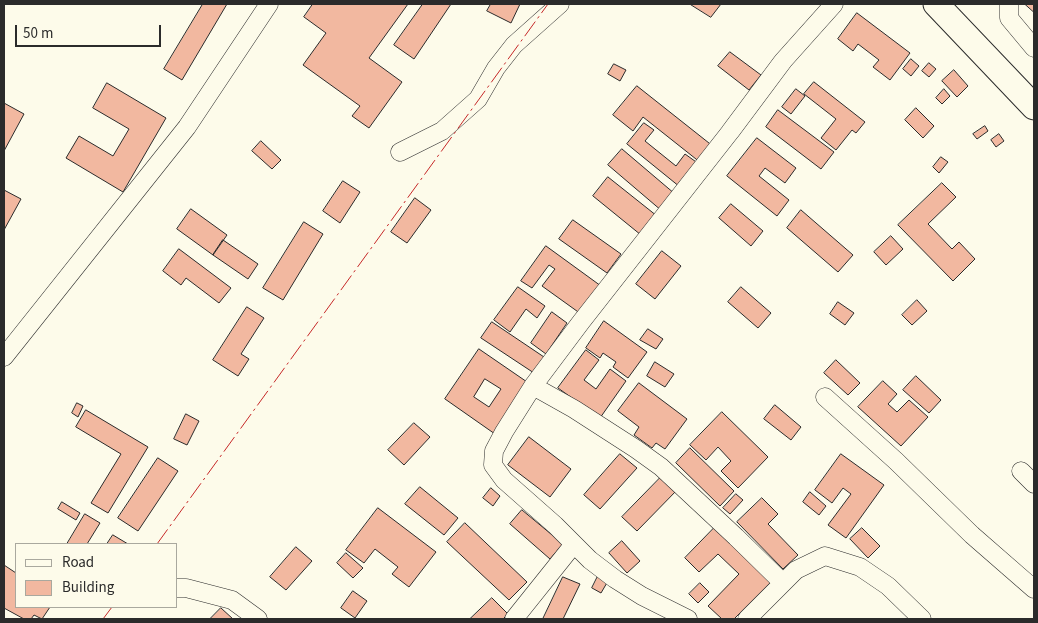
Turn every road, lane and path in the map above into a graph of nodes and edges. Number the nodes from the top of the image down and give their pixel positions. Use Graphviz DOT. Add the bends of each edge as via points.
graph roads {
  1 [pos="269,4"];
  2 [pos="560,4"];
  3 [pos="834,4"];
  4 [pos="936,4"];
  5 [pos="1009,4"];
  6 [pos="1034,48"];
  7 [pos="1033,102"];
  8 [pos="400,152"];
  9 [pos="4,357"];
  10 [pos="533,386"];
  11 [pos="825,397"];
  12 [pos="1021,472"];
  13 [pos="1034,484"];
  14 [pos="574,544"];
  15 [pos="783,582"];
  16 [pos="178,588"];
  17 [pos="1034,590"];
  18 [pos="258,619"];
  19 [pos="514,619"];
  20 [pos="688,619"];
  21 [pos="747,619"];
  22 [pos="922,619"];
  1 -- 9 [label="street" via="187,127"];
  2 -- 8 [label="street" via="514,45 478,99 442,131"];
  3 -- 10 [label="street" via="783,60"];
  4 -- 7 [label="main road"];
  5 -- 6 [label="street" via="1010,18"];
  10 -- 14 [label="street" via="494,451 493,465 504,480"];
  10 -- 15 [label="street" via="661,467"];
  11 -- 17 [label="street"];
  12 -- 13 [label="street"];
  14 -- 19 [label="street"];
  14 -- 20 [label="street" via="615,579"];
  15 -- 21 [label="street"];
  15 -- 22 [label="street" via="796,570 825,556 860,567 888,586"];
  16 -- 18 [label="street" via="232,600"];
}
